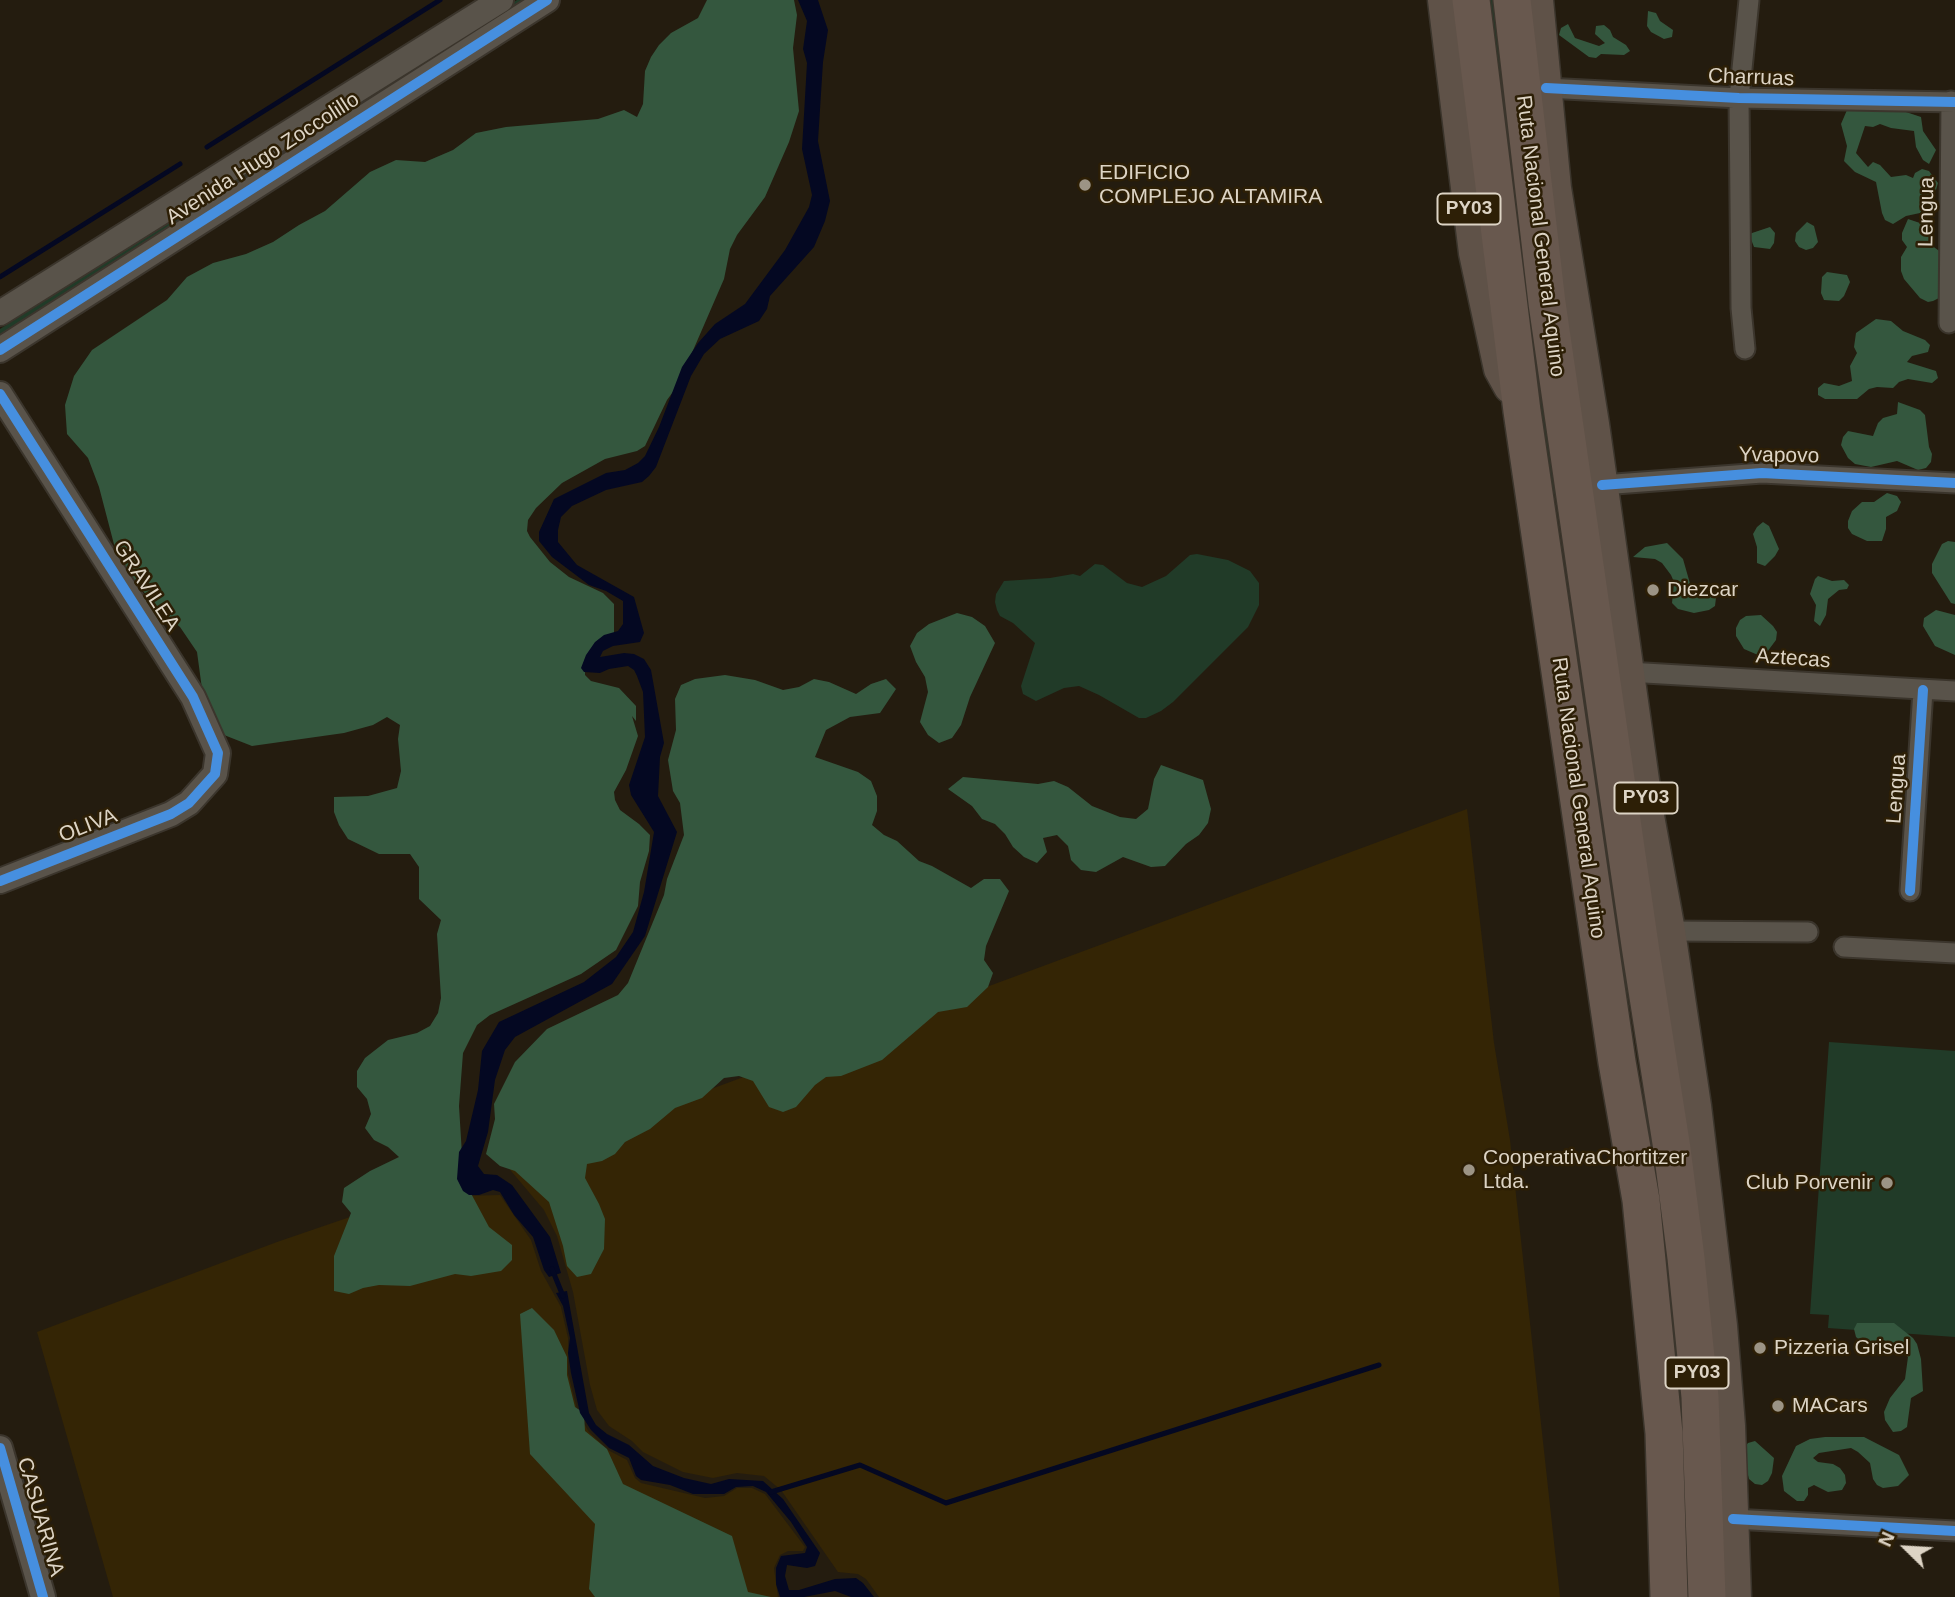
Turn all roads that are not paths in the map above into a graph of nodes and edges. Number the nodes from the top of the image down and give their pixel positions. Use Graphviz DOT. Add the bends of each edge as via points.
graph roads {
  1 [pos="501,0"];
  2 [pos="547,0"];
  3 [pos="1444,0"];
  4 [pos="1471,0"];
  5 [pos="1512,0"];
  6 [pos="1537,0"];
  7 [pos="1748,0"];
  8 [pos="1546,88"];
  9 [pos="1739,98"];
  10 [pos="1953,102"];
  11 [pos="1555,188"];
  12 [pos="1547,303"];
  13 [pos="0,313"];
  14 [pos="1949,323"];
  15 [pos="1745,349"];
  16 [pos="0,351"];
  17 [pos="0,394"];
  18 [pos="1522,411"];
  19 [pos="1955,484"];
  20 [pos="1602,485"];
  21 [pos="1628,672"];
  22 [pos="1923,690"];
  23 [pos="1955,691"];
  24 [pos="188,803"];
  25 [pos="1648,816"];
  26 [pos="0,881"];
  27 [pos="1910,891"];
  28 [pos="1669,931"];
  29 [pos="1808,932"];
  30 [pos="1844,947"];
  31 [pos="1955,953"];
  32 [pos="1672,1149"];
  33 [pos="0,1448"];
  34 [pos="1733,1519"];
  35 [pos="1955,1531"];
  36 [pos="43,1597"];
  37 [pos="1669,1597"];
  38 [pos="1707,1597"];
  39 [pos="1735,1597"];
  1 -- 13 [label="street"];
  2 -- 16 [label="street, Avenida Hugo Zoccolillo"];
  3 -- 18 [label="main road, PY03" via="1475,253 1500,369"];
  4 -- 18 [label="highway, Ruta Nacional General Aquino / PY03"];
  5 -- 12 [label="highway, Ruta Nacional General Aquino / PY03"];
  6 -- 8 [label="main road, PY03"];
  7 -- 9 [label="street"];
  8 -- 9 [label="street, Charruas"];
  8 -- 11 [label="main road, PY03"];
  9 -- 10 [label="street, Charruas"];
  9 -- 15 [label="street"];
  10 -- 14 [label="street, Lengua"];
  11 -- 12 [label="main road"];
  11 -- 20 [label="main road, PY03"];
  12 -- 32 [label="highway, Ruta Nacional General Aquino / PY03"];
  17 -- 24 [label="street, GRAVILEA" via="193,697 218,753 215,774"];
  18 -- 37 [label="highway, Ruta Nacional General Aquino / PY03" via="1641,1200 1664,1433"];
  19 -- 20 [label="street, Yvapovo" via="1762,472"];
  20 -- 21 [label="main road, PY03"];
  21 -- 22 [label="street, Aztecas"];
  21 -- 25 [label="main road, PY03"];
  22 -- 23 [label="street, Aztecas"];
  22 -- 27 [label="street, Lengua"];
  24 -- 26 [label="street, OLIVA" via="171,814"];
  25 -- 28 [label="main road, PY03"];
  25 -- 32 [label="main road"];
  28 -- 29 [label="street"];
  28 -- 34 [label="main road, PY03" via="1721,1326"];
  30 -- 31 [label="street"];
  32 -- 38 [label="highway, Ruta Nacional General Aquino / PY03" via="1700,1397"];
  33 -- 36 [label="street, CASUARINA"];
  34 -- 35 [label="street"];
  34 -- 39 [label="main road, PY03"];
}
